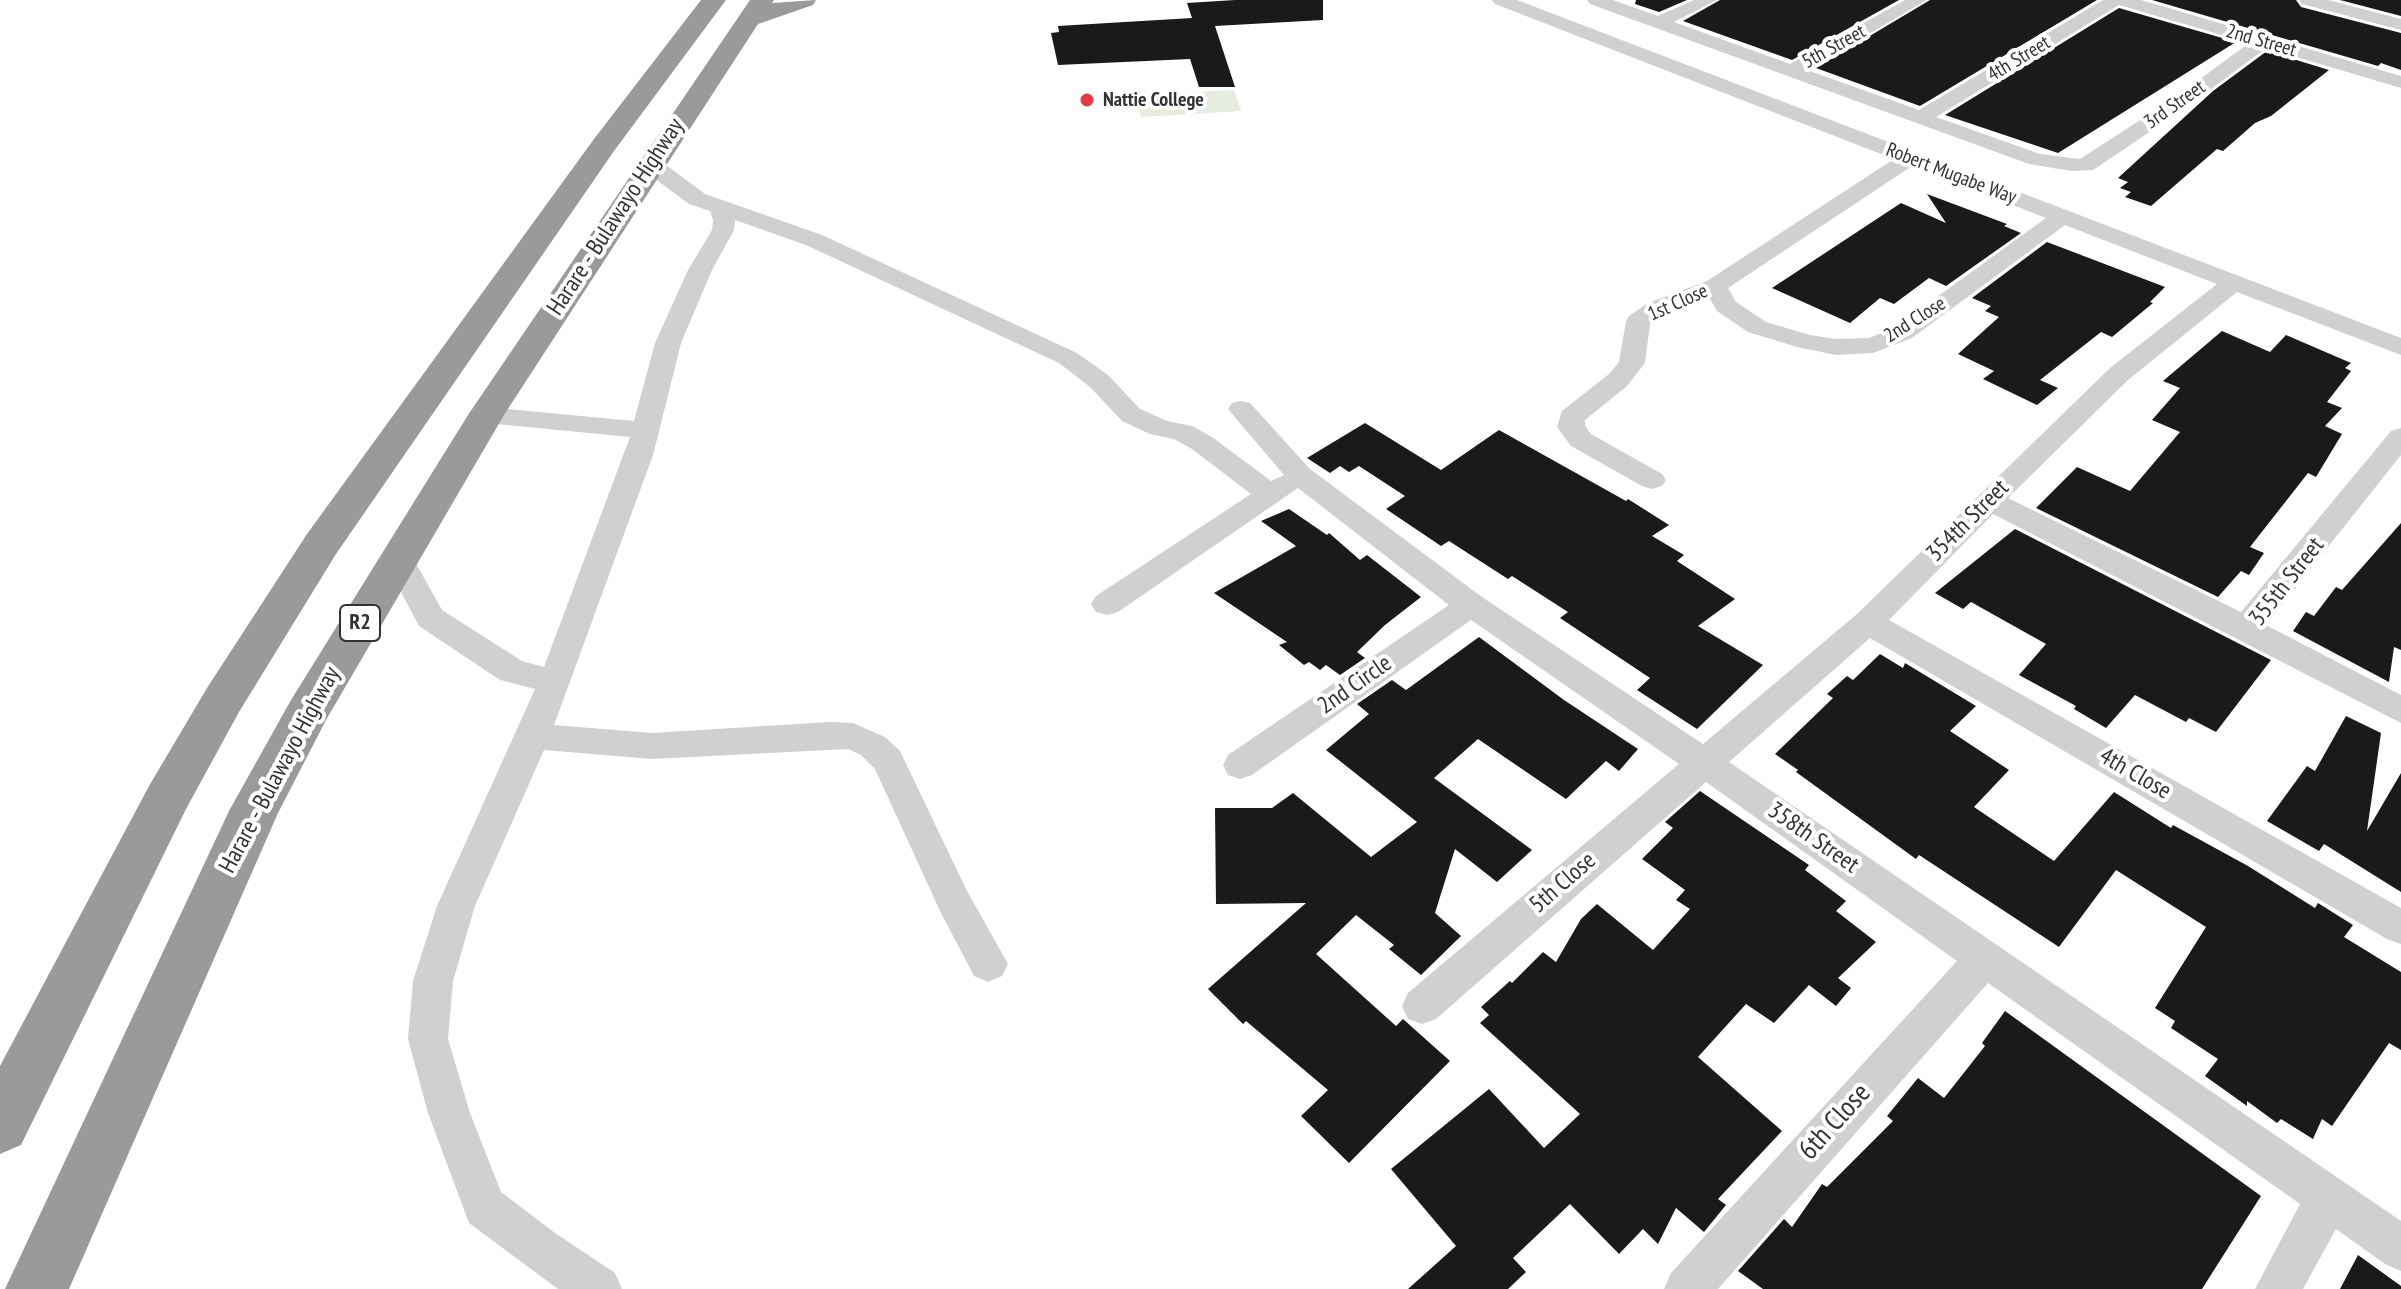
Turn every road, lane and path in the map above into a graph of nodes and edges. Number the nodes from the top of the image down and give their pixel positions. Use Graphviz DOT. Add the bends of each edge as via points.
graph roads {
  1 [pos="804,0"];
  2 [pos="1596,0"];
  3 [pos="1708,0"];
  4 [pos="1918,0"];
  5 [pos="2115,0"];
  6 [pos="2122,0"];
  7 [pos="2308,0"];
  8 [pos="1511,1"];
  9 [pos="741,6"];
  10 [pos="1660,22"];
  11 [pos="2401,25"];
  12 [pos="2263,42"];
  13 [pos="1793,70"];
  14 [pos="2401,82"];
  15 [pos="1922,117"];
  16 [pos="1910,158"];
  17 [pos="650,164"];
  18 [pos="720,208"];
  19 [pos="2062,217"];
  20 [pos="2234,283"];
  21 [pos="1715,286"];
  22 [pos="2401,347"];
  23 [pos="1241,409"];
  24 [pos="486,415"];
  25 [pos="645,430"];
  26 [pos="2401,437"];
  27 [pos="1300,475"];
  28 [pos="1652,480"];
  29 [pos="1270,494"];
  30 [pos="1989,500"];
  31 [pos="398,558"];
  32 [pos="1107,604"];
  33 [pos="1471,605"];
  34 [pos="1868,622"];
  35 [pos="2246,628"];
  36 [pos="552,681"];
  37 [pos="2401,710"];
  38 [pos="533,736"];
  39 [pos="1703,762"];
  40 [pos="1240,765"];
  41 [pos="2401,927"];
  42 [pos="1985,958"];
  43 [pos="988,964"];
  44 [pos="1422,1006"];
  45 [pos="0,1125"];
  46 [pos="2329,1197"];
  47 [pos="2401,1248"];
  48 [pos="37,1289"];
  49 [pos="599,1289"];
  50 [pos="1687,1289"];
  51 [pos="2278,1289"];
  1 -- 9 [label="highway"];
  2 -- 10 [label="street"];
  3 -- 10 [label="street"];
  4 -- 13 [label="street, 5th Street"];
  5 -- 15 [label="street, 4th Street"];
  6 -- 12 [label="street, 2nd Street"];
  7 -- 11 [label="street"];
  8 -- 16 [label="street, Robert Mugabe Way"];
  9 -- 17 [label="highway, Harare - Bulawayo Highway / R2"];
  9 -- 45 [label="highway, Harare - Bulawayo Highway" via="604,145 321,544 166,800"];
  10 -- 13 [label="street"];
  12 -- 14 [label="street, 2nd Street"];
  12 -- 15 [label="street, 3rd Street" via="2085,165 2036,160"];
  13 -- 15 [label="street"];
  16 -- 19 [label="street, Robert Mugabe Way"];
  16 -- 21 [label="street, 1st Close"];
  17 -- 18 [label="street" via="697,199"];
  17 -- 24 [label="highway, Harare - Bulawayo Highway / R2"];
  18 -- 25 [label="street" via="723,230 668,343"];
  18 -- 29 [label="street" via="814,240 1068,358 1131,415 1202,443"];
  19 -- 20 [label="street, Robert Mugabe Way"];
  19 -- 21 [label="street, 2nd Close" via="1903,333 1858,348 1757,327 1726,306"];
  20 -- 22 [label="street, Robert Mugabe Way"];
  20 -- 30 [label="street, 354th Street" via="2119,374"];
  21 -- 28 [label="street, 1st Close" via="1648,312 1638,321 1632,363 1572,417 1571,427 1581,440"];
  23 -- 27 [label="street, 358th Street"];
  24 -- 25 [label="street"];
  24 -- 31 [label="highway, Harare - Bulawayo Highway / R2"];
  25 -- 36 [label="street"];
  26 -- 35 [label="street, 355th Street"];
  27 -- 29 [label="street"];
  27 -- 33 [label="street, 358th Street"];
  29 -- 32 [label="street"];
  30 -- 34 [label="street, 354th Street"];
  30 -- 35 [label="street"];
  31 -- 36 [label="street" via="430,618 512,671"];
  31 -- 48 [label="highway, Harare - Bulawayo Highway / R2" via="254,811"];
  33 -- 39 [label="street, 358th Street"];
  33 -- 40 [label="street, 2nd Circle"];
  34 -- 39 [label="street, 354th Street"];
  34 -- 41 [label="street, 4th Close"];
  35 -- 37 [label="street, 355th Street"];
  36 -- 38 [label="street"];
  38 -- 43 [label="street" via="652,746 830,735 853,736 873,746 888,761"];
  38 -- 49 [label="street" via="456,906 433,981 428,1039 485,1207"];
  39 -- 42 [label="street, 358th Street"];
  39 -- 44 [label="street, 5th Close"];
  42 -- 46 [label="street, 358th Street"];
  42 -- 50 [label="street, 6th Close"];
  46 -- 47 [label="street, 358th Street"];
  46 -- 51 [label="street"];
}
